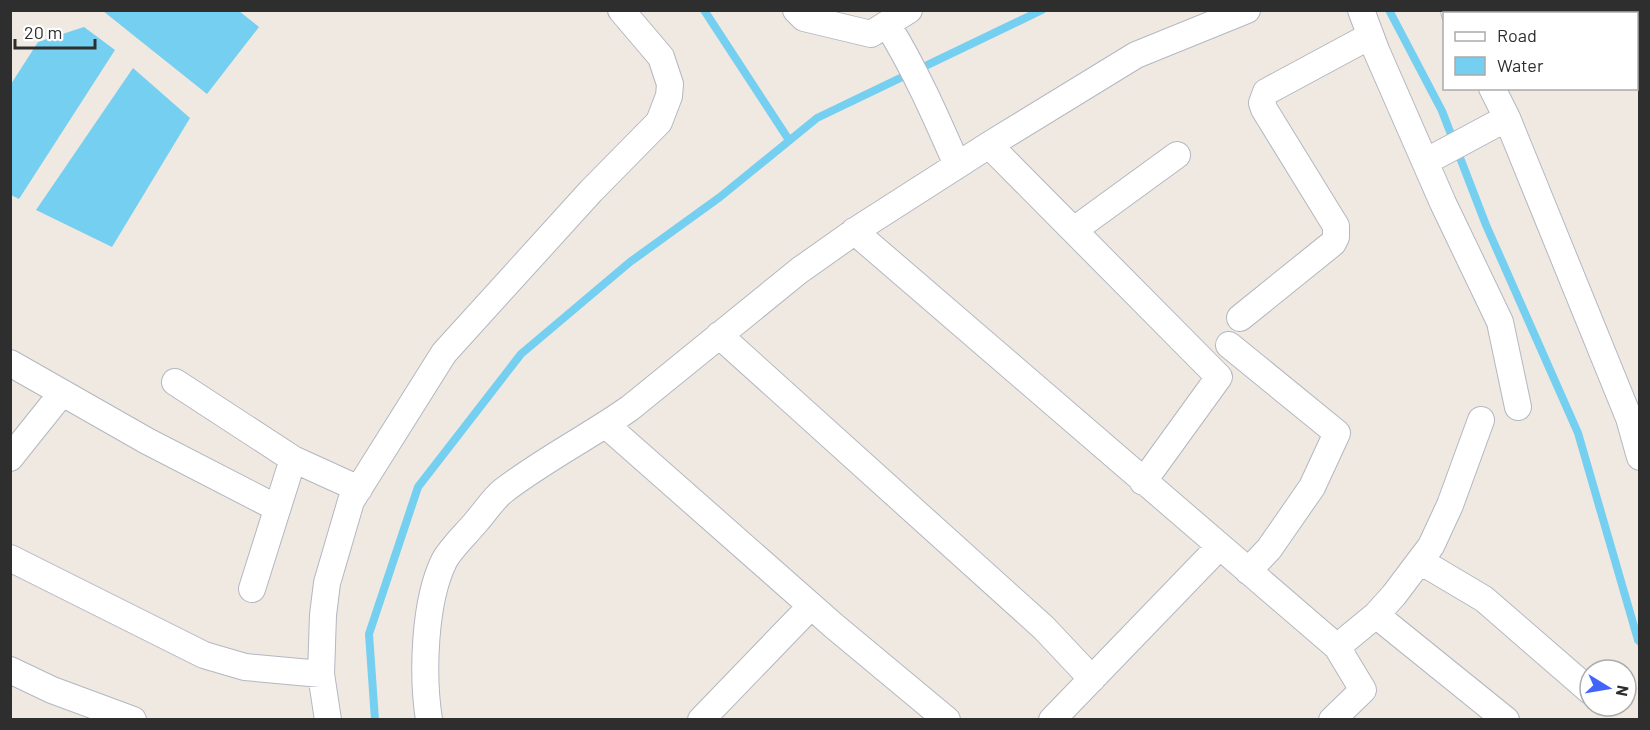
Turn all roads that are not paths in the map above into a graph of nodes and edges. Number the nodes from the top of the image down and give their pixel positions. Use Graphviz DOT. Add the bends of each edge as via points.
graph roads {
  1 [pos="621,10"];
  2 [pos="796,10"];
  3 [pos="909,10"];
  4 [pos="1247,10"];
  5 [pos="1361,10"];
  6 [pos="886,24"];
  7 [pos="1370,36"];
  8 [pos="1493,90"];
  9 [pos="1507,118"];
  10 [pos="989,144"];
  11 [pos="1177,155"];
  12 [pos="1435,157"];
  13 [pos="957,165"];
  14 [pos="1074,230"];
  15 [pos="854,231"];
  16 [pos="1240,318"];
  17 [pos="719,335"];
  18 [pos="1229,345"];
  19 [pos="10,363"];
  20 [pos="175,382"];
  21 [pos="62,393"];
  22 [pos="1518,407"];
  23 [pos="1481,420"];
  24 [pos="606,425"];
  25 [pos="1640,457"];
  26 [pos="10,458"];
  27 [pos="293,459"];
  28 [pos="1143,482"];
  29 [pos="359,489"];
  30 [pos="277,508"];
  31 [pos="1219,547"];
  32 [pos="10,558"];
  33 [pos="1420,561"];
  34 [pos="1248,571"];
  35 [pos="252,589"];
  36 [pos="811,606"];
  37 [pos="1376,615"];
  38 [pos="1336,647"];
  39 [pos="10,670"];
  40 [pos="321,674"];
  41 [pos="1092,679"];
  42 [pos="1578,680"];
  43 [pos="132,720"];
  44 [pos="328,720"];
  45 [pos="429,720"];
  46 [pos="701,720"];
  47 [pos="947,720"];
  48 [pos="1052,720"];
  49 [pos="1332,720"];
  50 [pos="1506,720"];
  1 -- 29 [label="street" via="661,57 670,84 659,122 444,353"];
  2 -- 6 [label="street" via="804,18 871,34"];
  3 -- 6 [label="street"];
  4 -- 10 [label="street" via="1136,54"];
  5 -- 7 [label="street"];
  6 -- 13 [label="street" via="904,52"];
  7 -- 12 [label="street"];
  7 -- 16 [label="street" via="1266,92 1264,109 1336,226 1336,237"];
  8 -- 9 [label="street"];
  9 -- 12 [label="street"];
  9 -- 25 [label="street" via="1629,418"];
  10 -- 13 [label="street"];
  10 -- 14 [label="street"];
  11 -- 14 [label="street"];
  12 -- 22 [label="street" via="1500,322"];
  13 -- 15 [label="street"];
  14 -- 28 [label="street" via="1219,376"];
  15 -- 17 [label="street"];
  15 -- 28 [label="street"];
  17 -- 24 [label="street"];
  17 -- 41 [label="street" via="1044,628"];
  18 -- 34 [label="street" via="1337,433 1312,487 1269,549"];
  19 -- 21 [label="street"];
  20 -- 27 [label="street"];
  21 -- 26 [label="street"];
  21 -- 30 [label="street"];
  23 -- 33 [label="street" via="1450,505"];
  24 -- 36 [label="street"];
  24 -- 45 [label="street" via="501,493 444,560 430,606 426,636"];
  27 -- 29 [label="street"];
  27 -- 30 [label="street"];
  28 -- 31 [label="street"];
  29 -- 40 [label="street" via="351,501 327,583"];
  30 -- 35 [label="street"];
  31 -- 34 [label="street"];
  31 -- 41 [label="street"];
  32 -- 40 [label="street" via="204,655 245,667"];
  33 -- 37 [label="street"];
  33 -- 42 [label="street" via="1485,599"];
  34 -- 38 [label="street"];
  36 -- 46 [label="street"];
  36 -- 47 [label="street"];
  37 -- 38 [label="street"];
  37 -- 50 [label="street"];
  38 -- 49 [label="street" via="1363,690"];
  39 -- 43 [label="street"];
  40 -- 44 [label="street"];
  41 -- 48 [label="street"];
}
